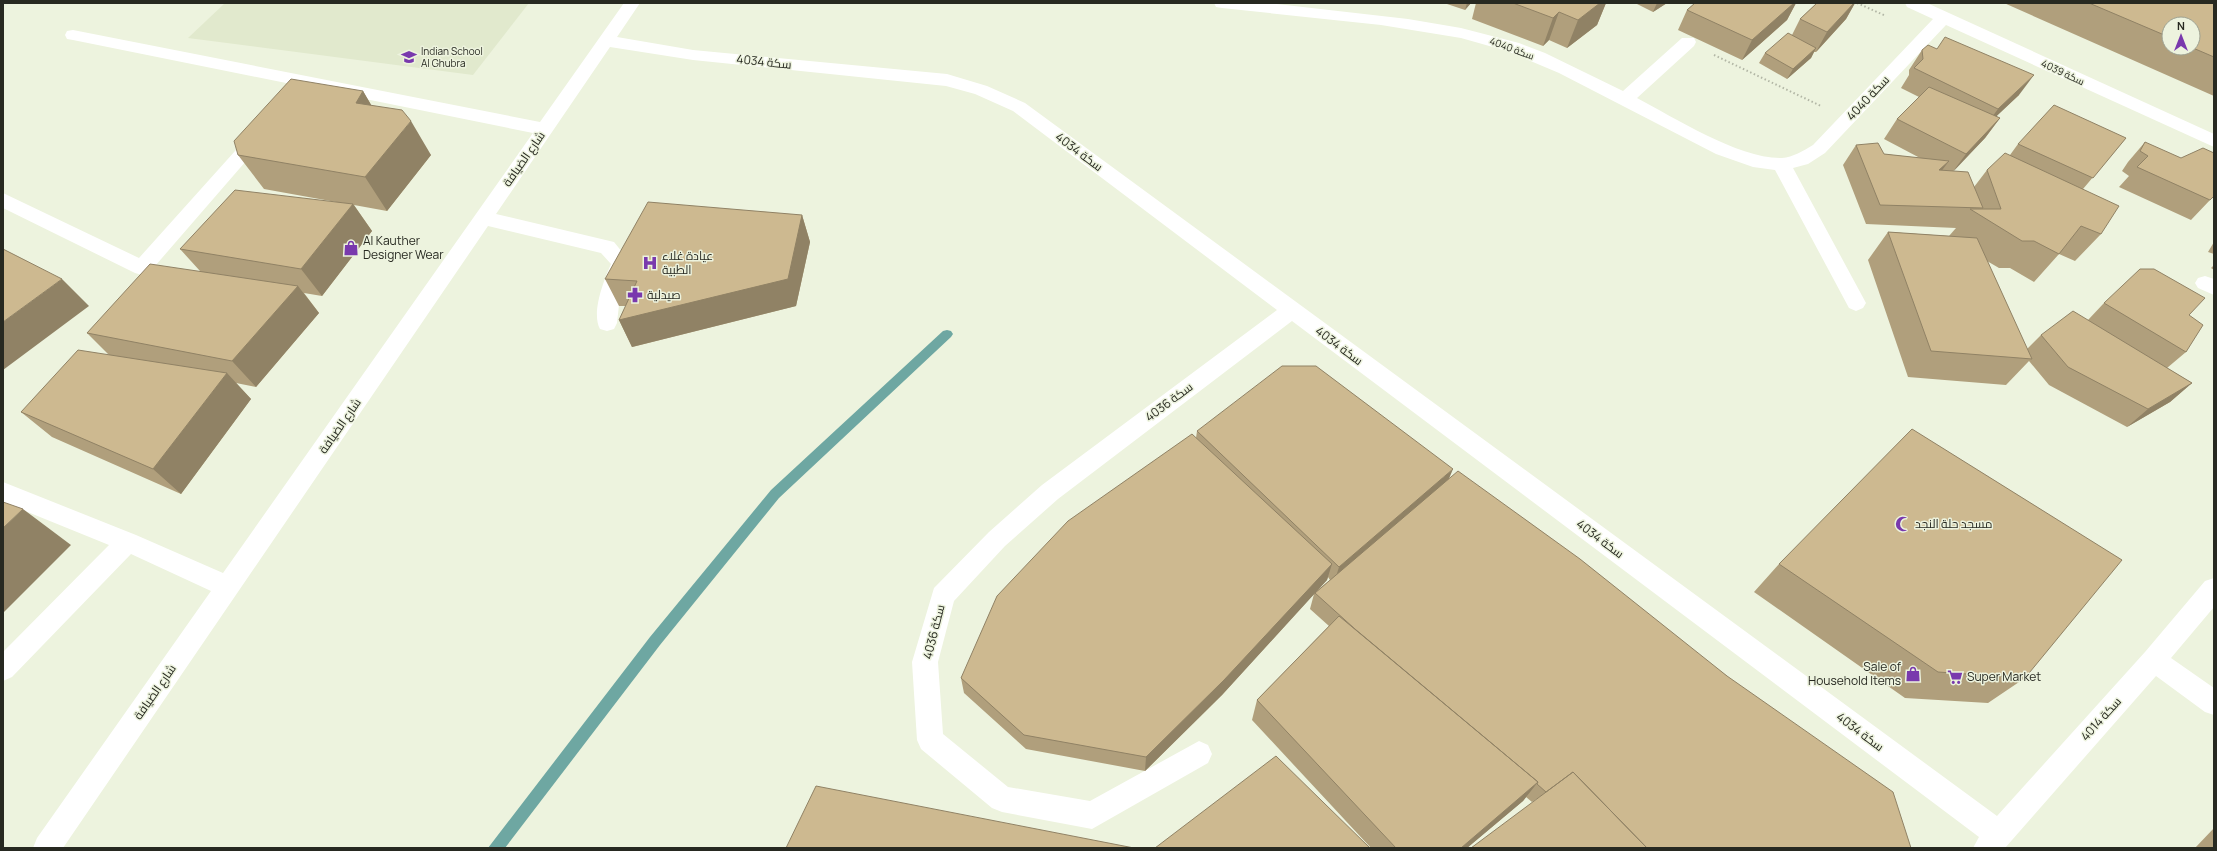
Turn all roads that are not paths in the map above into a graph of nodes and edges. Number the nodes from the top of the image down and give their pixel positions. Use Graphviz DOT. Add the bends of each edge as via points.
graph roads {
  1 [pos="632,3"];
  2 [pos="1222,3"];
  3 [pos="1913,3"];
  4 [pos="1944,17"];
  5 [pos="73,35"];
  6 [pos="606,41"];
  7 [pos="1688,42"];
  8 [pos="305,81"];
  9 [pos="290,99"];
  10 [pos="1625,100"];
  11 [pos="270,122"];
  12 [pos="545,129"];
  13 [pos="2214,141"];
  14 [pos="1781,164"];
  15 [pos="3,200"];
  16 [pos="483,218"];
  17 [pos="1856,303"];
  18 [pos="1291,310"];
  19 [pos="607,323"];
  20 [pos="3,492"];
  21 [pos="128,542"];
  22 [pos="228,587"];
  23 [pos="2214,589"];
  24 [pos="2154,660"];
  25 [pos="3,669"];
  26 [pos="2214,703"];
  27 [pos="1199,754"];
  28 [pos="1992,841"];
  29 [pos="47,848"];
  1 -- 6 [label="street, شارع الضيافة"];
  2 -- 10 [label="street, سكة 4040" via="1432,26 1476,35 1556,65"];
  3 -- 4 [label="street, سكة 4039"];
  4 -- 13 [label="street, سكة 4039"];
  4 -- 14 [label="street, سكة 4040" via="1819,149 1800,161"];
  5 -- 8 [label="street"];
  6 -- 12 [label="street, شارع الضيافة"];
  6 -- 18 [label="street, سكة 4034" via="693,55 947,80 981,90 1019,107"];
  7 -- 10 [label="street"];
  8 -- 9 [label="street"];
  8 -- 12 [label="street"];
  10 -- 14 [label="street, سكة 4040" via="1748,159"];
  11 -- 15 [label="street" via="142,268"];
  12 -- 16 [label="street, شارع الضيافة"];
  14 -- 17 [label="street"];
  16 -- 19 [label="street" via="607,247 621,263 611,286"];
  16 -- 22 [label="street, شارع الضيافة"];
  18 -- 27 [label="street, سكة 4036" via="1050,492 997,539 943,596 925,662 930,740 1002,799 1092,815"];
  18 -- 28 [label="street, سكة 4034"];
  20 -- 21 [label="street"];
  21 -- 22 [label="street"];
  21 -- 25 [label="street"];
  22 -- 29 [label="street, شارع الضيافة"];
  23 -- 24 [label="street, سكة 4014"];
  24 -- 26 [label="street"];
  24 -- 28 [label="street, سكة 4014"];
}
